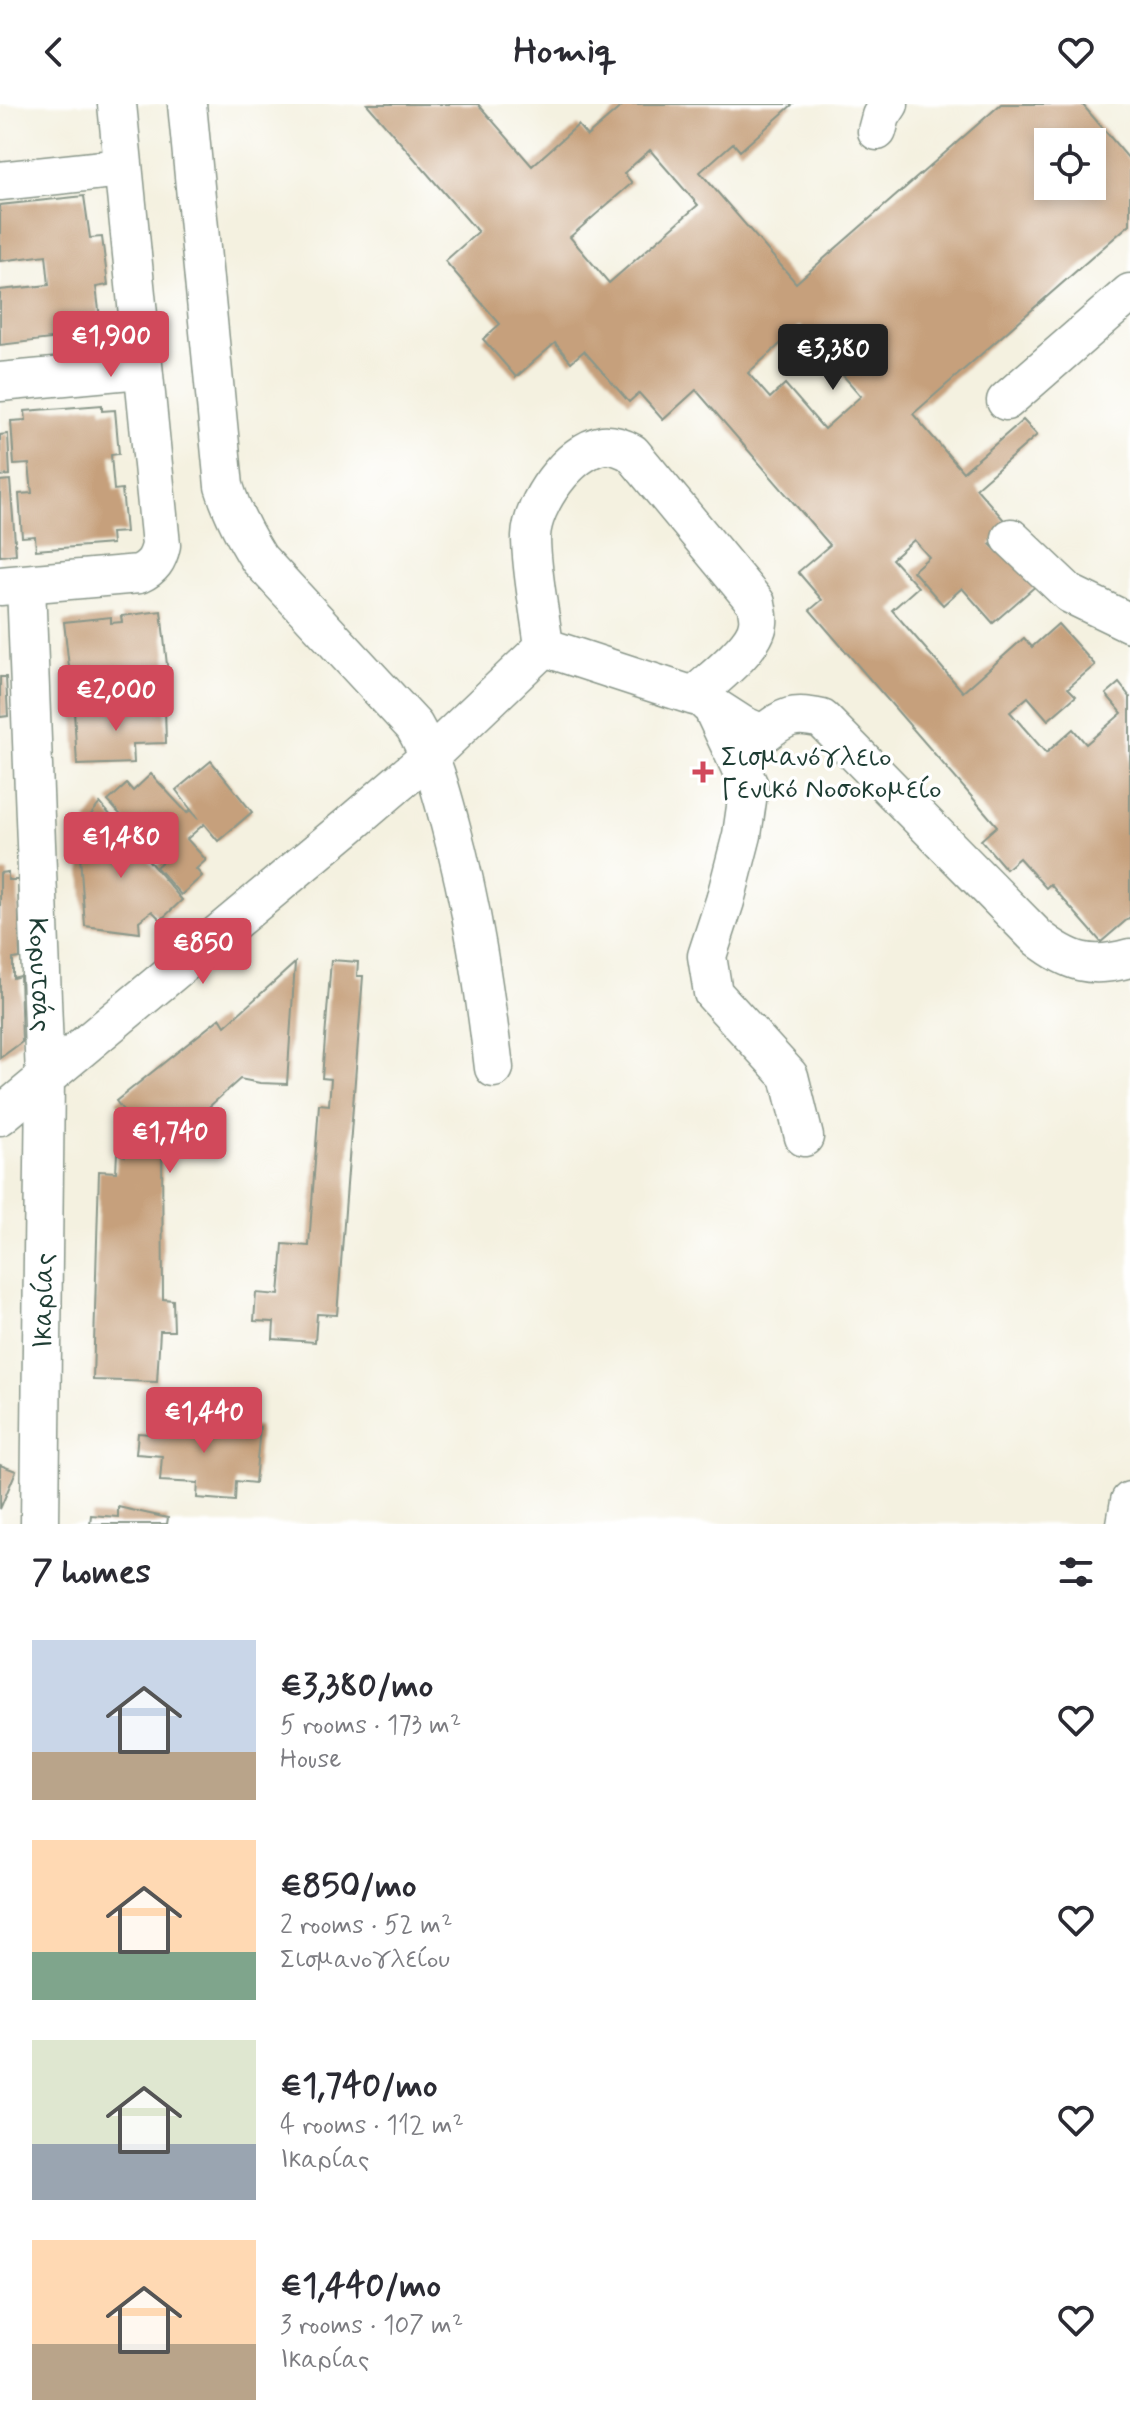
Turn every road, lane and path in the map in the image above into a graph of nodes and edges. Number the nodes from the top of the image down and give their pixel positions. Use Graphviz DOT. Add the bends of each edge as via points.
graph roads {
  1 [pos="117,104"];
  2 [pos="187,104"];
  3 [pos="122,168"];
  4 [pos="0,181"];
  5 [pos="1130,293"];
  6 [pos="141,369"];
  7 [pos="0,382"];
  8 [pos="1006,401"];
  9 [pos="1011,538"];
  10 [pos="13,585"];
  11 [pos="1130,623"];
  12 [pos="544,647"];
  13 [pos="702,701"];
  14 [pos="431,755"];
  15 [pos="1130,958"];
  16 [pos="494,1068"];
  17 [pos="45,1077"];
  18 [pos="0,1116"];
  19 [pos="804,1137"];
  20 [pos="1130,1501"];
  21 [pos="40,1524"];
  22 [pos="1126,1524"];
  1 -- 3 [label="street"];
  2 -- 14 [label="street" via="224,486 231,509 259,559 414,726"];
  3 -- 4 [label="street"];
  3 -- 6 [label="street"];
  5 -- 8 [label="street"];
  6 -- 7 [label="street"];
  6 -- 10 [label="street" via="161,545 154,564 139,574"];
  9 -- 11 [label="street" via="1070,594"];
  10 -- 17 [label="street, Κορυτσάς"];
  12 -- 13 [label="street"];
  12 -- 13 [label="street" via="531,535 540,504 566,466 583,452 604,445 620,447 632,453 756,603 755,633"];
  12 -- 14 [label="street"];
  13 -- 15 [label="street" via="763,734 783,718 802,714 822,719 1056,952 1085,964"];
  13 -- 19 [label="street" via="749,786 742,835 707,956 713,993 789,1076"];
  14 -- 16 [label="street" via="462,866"];
  14 -- 17 [label="street"];
  17 -- 18 [label="street"];
  17 -- 21 [label="street, Ικαρίας"];
  20 -- 22 [label="street"];
}
